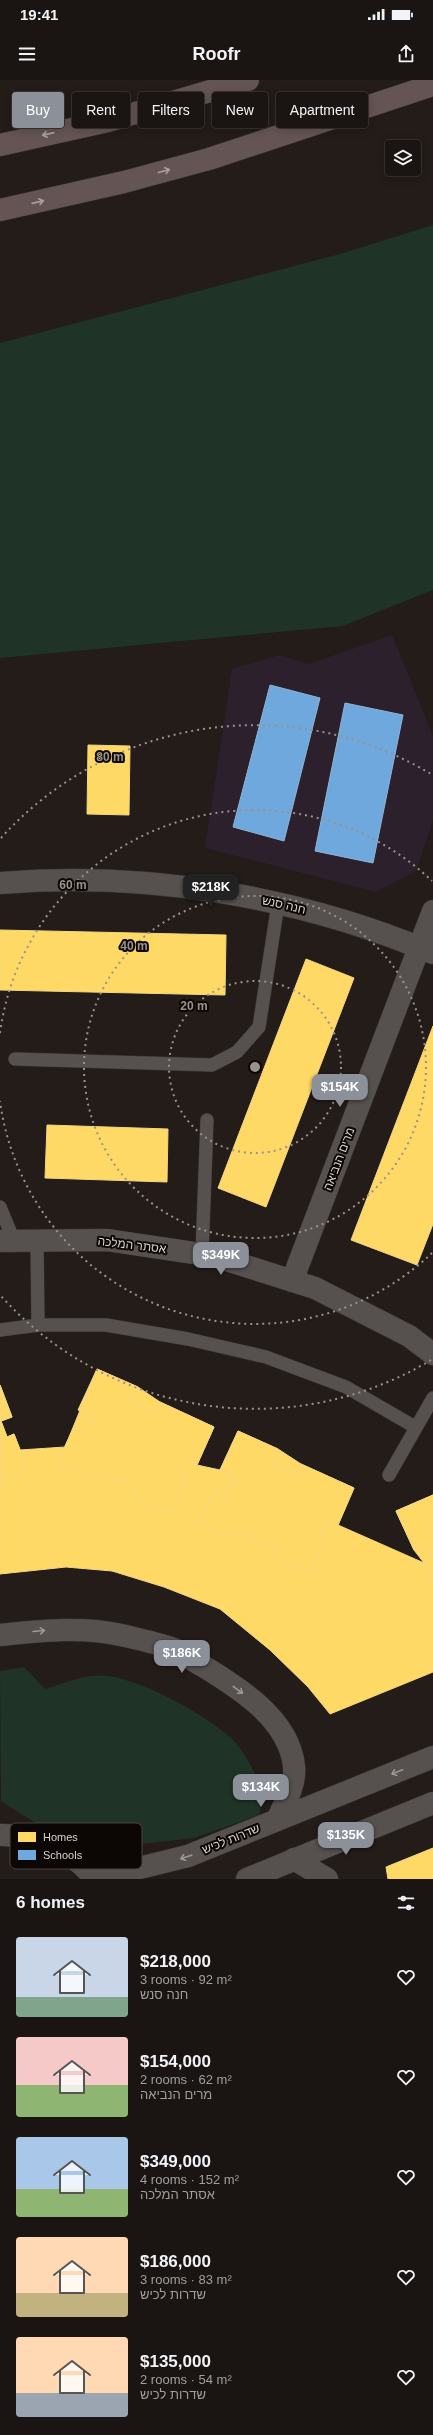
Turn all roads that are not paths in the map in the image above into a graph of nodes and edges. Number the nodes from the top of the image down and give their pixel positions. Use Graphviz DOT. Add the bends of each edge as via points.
graph roads {
  1 [pos="248,80"];
  2 [pos="433,85"];
  3 [pos="0,145"];
  4 [pos="0,210"];
  5 [pos="0,882"];
  6 [pos="278,904"];
  7 [pos="433,912"];
  8 [pos="426,950"];
  9 [pos="15,1059"];
  10 [pos="207,1120"];
  11 [pos="0,1207"];
  12 [pos="7,1241"];
  13 [pos="37,1241"];
  14 [pos="202,1254"];
  15 [pos="292,1281"];
  16 [pos="38,1325"];
  17 [pos="0,1330"];
  18 [pos="433,1354"];
  19 [pos="433,1398"];
  20 [pos="415,1428"];
  21 [pos="389,1475"];
  22 [pos="0,1635"];
  23 [pos="433,1757"];
  24 [pos="433,1802"];
  25 [pos="277,1820"];
  26 [pos="294,1859"];
  27 [pos="142,1867"];
  28 [pos="85,1869"];
  29 [pos="135,1869"];
  30 [pos="93,1877"];
  31 [pos="247,1879"];
  32 [pos="327,1879"];
  1 -- 3 [label="highway, one-way" via="108,120"];
  4 -- 2 [label="highway, one-way" via="124,182 209,159"];
  5 -- 6 [label="street, חנה סנש" via="138,882 195,888"];
  6 -- 8 [label="street, חנה סנש" via="368,928"];
  6 -- 9 [label="lane" via="259,1027 237,1052 212,1066"];
  7 -- 8 [label="street, מרים הנביאה"];
  8 -- 15 [label="street, מרים הנביאה"];
  10 -- 14 [label="lane"];
  11 -- 12 [label="lane"];
  12 -- 13 [label="street, אסתר המלכה"];
  13 -- 14 [label="street, אסתר המלכה" via="107,1240"];
  13 -- 16 [label="lane"];
  14 -- 15 [label="street, אסתר המלכה"];
  15 -- 18 [label="street, אסתר המלכה" via="315,1288 408,1336"];
  16 -- 17 [label="lane"];
  16 -- 20 [label="lane" via="106,1325 188,1339 266,1357 346,1387"];
  19 -- 20 [label="lane"];
  20 -- 21 [label="lane"];
  22 -- 25 [label="street, one-way" via="64,1629 120,1634 174,1649 222,1677 262,1709 278,1726 289,1746 294,1766 292,1788"];
  23 -- 25 [label="street, שדרות לכיש, one-way"];
  24 -- 26 [label="street"];
  25 -- 27 [label="street, שדרות לכיש, one-way" via="174,1860"];
  26 -- 31 [label="street"];
  26 -- 32 [label="street"];
  28 -- 30 [label="street"];
  29 -- 30 [label="street, שדרות לכיש, one-way"];
}
